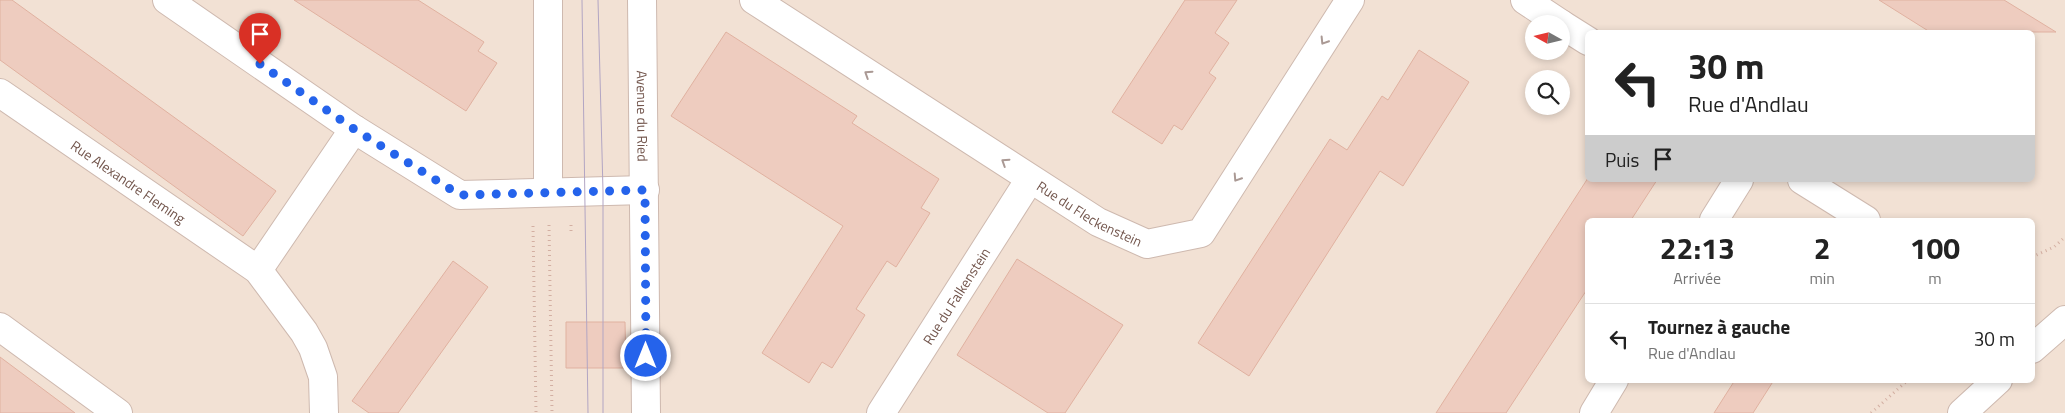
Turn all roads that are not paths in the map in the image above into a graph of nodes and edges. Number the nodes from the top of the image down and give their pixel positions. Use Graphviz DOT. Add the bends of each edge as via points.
graph roads {
  1 [pos="167,0"];
  2 [pos="548,0"];
  3 [pos="642,0"];
  4 [pos="754,0"];
  5 [pos="1350,0"];
  6 [pos="1524,0"];
  7 [pos="1547,15"];
  8 [pos="1570,30"];
  9 [pos="1585,39"];
  10 [pos="0,92"];
  11 [pos="354,129"];
  12 [pos="1030,179"];
  13 [pos="1738,182"];
  14 [pos="1805,182"];
  15 [pos="645,190"];
  16 [pos="548,192"];
  17 [pos="1715,218"];
  18 [pos="1863,218"];
  19 [pos="258,270"];
  20 [pos="2054,327"];
  21 [pos="0,328"];
  22 [pos="2035,346"];
  23 [pos="1612,383"];
  24 [pos="1995,383"];
  25 [pos="118,413"];
  26 [pos="324,413"];
  27 [pos="646,413"];
  28 [pos="881,413"];
  29 [pos="1594,413"];
  30 [pos="1962,413"];
  1 -- 11 [label="street"];
  2 -- 16 [label="street"];
  3 -- 15 [label="street, Avenue du Ried"];
  12 -- 4 [label="street, Rue du Fleckenstein, one-way"];
  5 -- 12 [label="street, Rue du Fleckenstein, one-way" via="1201,233 1147,244 1098,222"];
  6 -- 7 [label="street"];
  8 -- 9 [label="street"];
  10 -- 19 [label="street, Rue Alexandre Fleming"];
  11 -- 16 [label="street" via="460,195"];
  11 -- 19 [label="street"];
  12 -- 28 [label="street, Rue du Falkenstein"];
  13 -- 17 [label="street"];
  14 -- 18 [label="street"];
  15 -- 16 [label="street"];
  15 -- 27 [label="street, Avenue du Ried"];
  19 -- 26 [label="street, Rue Alexandre Fleming" via="313,348 323,377"];
  20 -- 22 [label="street"];
  21 -- 25 [label="street"];
  23 -- 29 [label="street"];
  24 -- 30 [label="street"];
}
